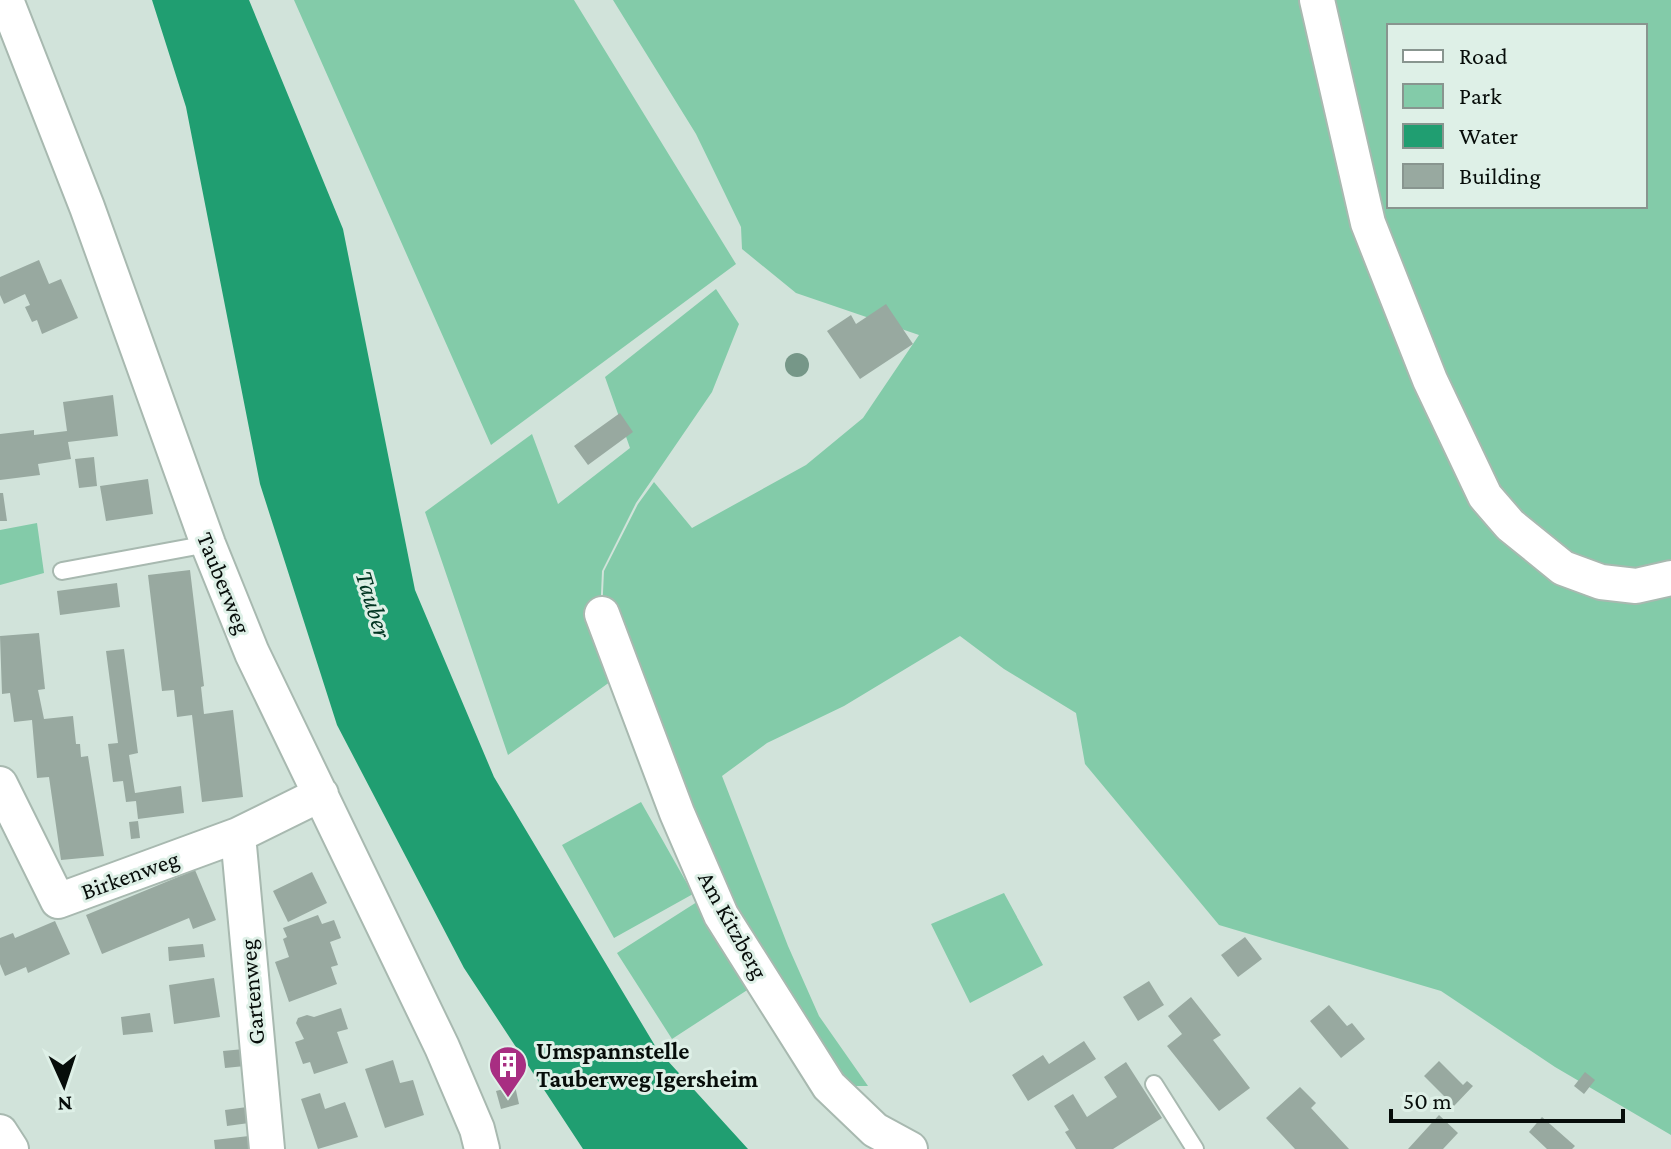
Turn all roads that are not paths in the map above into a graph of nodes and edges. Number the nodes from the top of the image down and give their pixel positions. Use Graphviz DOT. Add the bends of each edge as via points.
graph roads {
  1 [pos="6,0"];
  2 [pos="1317,0"];
  3 [pos="208,544"];
  4 [pos="62,571"];
  5 [pos="1671,578"];
  6 [pos="602,614"];
  7 [pos="0,784"];
  8 [pos="321,794"];
  9 [pos="238,835"];
  10 [pos="1154,1084"];
  11 [pos="0,1132"];
  12 [pos="11,1149"];
  13 [pos="267,1149"];
  14 [pos="482,1149"];
  15 [pos="910,1149"];
  16 [pos="1195,1149"];
  1 -- 3 [label="street, Tauberweg"];
  2 -- 5 [label="street" via="1368,223 1430,380 1485,496 1510,525 1563,568 1601,582 1636,586"];
  3 -- 4 [label="lane"];
  3 -- 8 [label="street, Tauberweg" via="252,653"];
  6 -- 15 [label="street, Am Kitzberg" via="721,915 829,1086 875,1130"];
  7 -- 9 [label="street, Birkenweg" via="58,901"];
  8 -- 9 [label="street, Birkenweg"];
  8 -- 14 [label="street, Tauberweg" via="442,1047"];
  9 -- 13 [label="street, Gartenweg"];
  10 -- 16 [label="lane"];
  11 -- 12 [label="street"];
}
